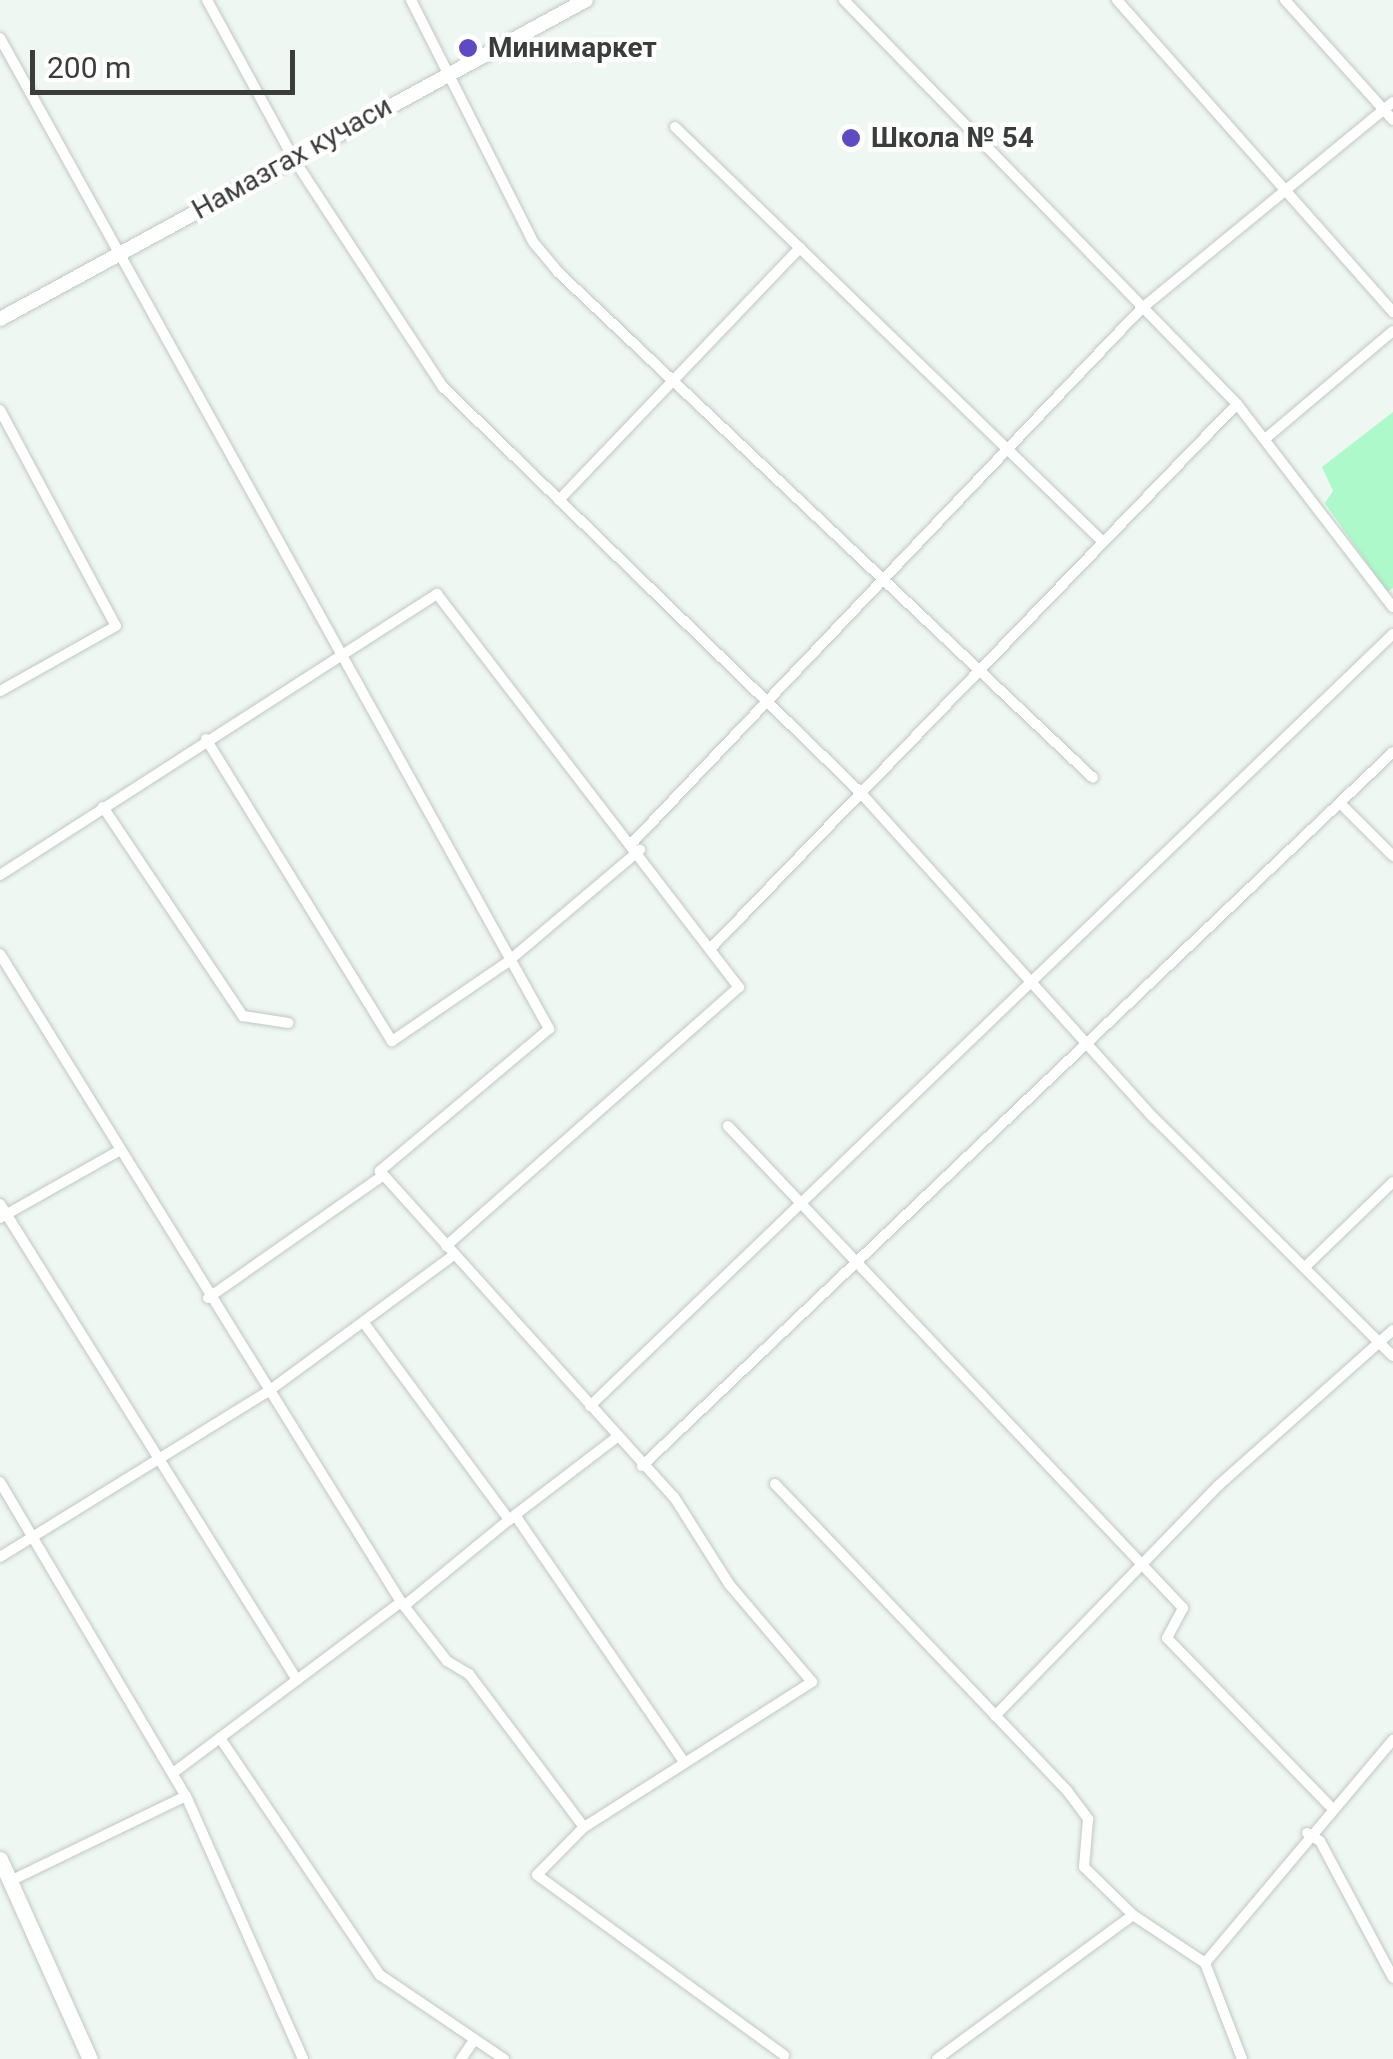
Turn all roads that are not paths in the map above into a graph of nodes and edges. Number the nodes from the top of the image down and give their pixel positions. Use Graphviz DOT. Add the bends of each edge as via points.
graph roads {
  1 [pos="207,0"];
  2 [pos="411,0"];
  3 [pos="586,0"];
  4 [pos="844,0"];
  5 [pos="1116,0"];
  6 [pos="1285,0"];
  7 [pos="0,38"];
  8 [pos="452,71"];
  9 [pos="1389,106"];
  10 [pos="1393,120"];
  11 [pos="674,127"];
  12 [pos="293,158"];
  13 [pos="1288,196"];
  14 [pos="800,248"];
  15 [pos="117,254"];
  16 [pos="1141,310"];
  17 [pos="1393,312"];
  18 [pos="0,319"];
  19 [pos="1393,331"];
  20 [pos="672,380"];
  21 [pos="1237,404"];
  22 [pos="0,410"];
  23 [pos="1266,438"];
  24 [pos="1010,449"];
  25 [pos="559,500"];
  26 [pos="1100,539"];
  27 [pos="884,582"];
  28 [pos="1393,607"];
  29 [pos="1393,634"];
  30 [pos="335,654"];
  31 [pos="978,669"];
  32 [pos="0,691"];
  33 [pos="768,704"];
  34 [pos="206,738"];
  35 [pos="1393,752"];
  36 [pos="1093,778"];
  37 [pos="860,792"];
  38 [pos="1340,804"];
  39 [pos="102,807"];
  40 [pos="637,846"];
  41 [pos="1393,856"];
  42 [pos="0,875"];
  43 [pos="714,946"];
  44 [pos="0,954"];
  45 [pos="505,964"];
  46 [pos="1036,984"];
  47 [pos="288,1023"];
  48 [pos="1091,1044"];
  49 [pos="728,1126"];
  50 [pos="120,1150"];
  51 [pos="382,1176"];
  52 [pos="1393,1182"];
  53 [pos="798,1201"];
  54 [pos="2,1212"];
  55 [pos="450,1250"];
  56 [pos="854,1262"];
  57 [pos="1306,1267"];
  58 [pos="208,1298"];
  59 [pos="364,1323"];
  60 [pos="1393,1330"];
  61 [pos="1380,1342"];
  62 [pos="1393,1356"];
  63 [pos="266,1393"];
  64 [pos="590,1406"];
  65 [pos="617,1437"];
  66 [pos="161,1460"];
  67 [pos="642,1466"];
  68 [pos="0,1482"];
  69 [pos="775,1484"];
  70 [pos="512,1518"];
  71 [pos="34,1536"];
  72 [pos="0,1557"];
  73 [pos="1143,1563"];
  74 [pos="403,1604"];
  75 [pos="297,1680"];
  76 [pos="996,1716"];
  77 [pos="220,1738"];
  78 [pos="1393,1740"];
  79 [pos="684,1762"];
  80 [pos="173,1773"];
  81 [pos="186,1796"];
  82 [pos="1329,1805"];
  83 [pos="584,1827"];
  84 [pos="1307,1833"];
  85 [pos="0,1859"];
  86 [pos="10,1881"];
  87 [pos="1133,1915"];
  88 [pos="1205,1963"];
  89 [pos="1393,1978"];
  90 [pos="475,2039"];
  91 [pos="784,2054"];
  92 [pos="90,2059"];
  93 [pos="303,2059"];
  94 [pos="461,2059"];
  95 [pos="504,2059"];
  96 [pos="938,2059"];
  97 [pos="1242,2059"];
  1 -- 12 [label="street"];
  2 -- 8 [label="street"];
  3 -- 8 [label="street, Намазгах кучаси"];
  4 -- 16 [label="street"];
  5 -- 13 [label="street"];
  6 -- 9 [label="street"];
  7 -- 15 [label="street"];
  8 -- 12 [label="street, Намазгах кучаси"];
  8 -- 20 [label="street" via="534,244"];
  9 -- 10 [label="street"];
  9 -- 13 [label="street"];
  11 -- 14 [label="street"];
  12 -- 15 [label="street, Намазгах кучаси"];
  12 -- 25 [label="street" via="442,387"];
  13 -- 16 [label="street"];
  13 -- 17 [label="street"];
  14 -- 20 [label="street"];
  14 -- 24 [label="street"];
  15 -- 18 [label="street, Намазгах кучаси"];
  15 -- 30 [label="street"];
  16 -- 21 [label="street"];
  16 -- 24 [label="street"];
  19 -- 23 [label="street"];
  20 -- 25 [label="street"];
  20 -- 27 [label="street"];
  21 -- 23 [label="street"];
  21 -- 26 [label="street"];
  22 -- 32 [label="street" via="116,626"];
  23 -- 28 [label="street"];
  24 -- 26 [label="street"];
  24 -- 27 [label="street"];
  25 -- 33 [label="street"];
  26 -- 31 [label="street"];
  27 -- 31 [label="street"];
  27 -- 33 [label="street"];
  29 -- 46 [label="street"];
  30 -- 34 [label="street"];
  30 -- 40 [label="street" via="437,594"];
  30 -- 45 [label="street"];
  31 -- 36 [label="street"];
  31 -- 37 [label="street"];
  33 -- 37 [label="street"];
  33 -- 40 [label="street"];
  34 -- 39 [label="street"];
  34 -- 45 [label="street" via="392,1041"];
  35 -- 38 [label="street"];
  37 -- 43 [label="street"];
  37 -- 46 [label="street"];
  38 -- 41 [label="street"];
  38 -- 48 [label="street"];
  39 -- 42 [label="street"];
  39 -- 47 [label="street" via="243,1016"];
  40 -- 43 [label="street"];
  40 -- 45 [label="street"];
  43 -- 55 [label="street" via="735,992"];
  44 -- 50 [label="street"];
  45 -- 51 [label="street" via="547,1034 382,1161"];
  46 -- 48 [label="street"];
  46 -- 53 [label="street"];
  48 -- 56 [label="street"];
  48 -- 57 [label="street"];
  49 -- 53 [label="street"];
  50 -- 54 [label="street"];
  50 -- 58 [label="street"];
  51 -- 55 [label="street"];
  51 -- 58 [label="street"];
  52 -- 57 [label="street"];
  53 -- 56 [label="street"];
  53 -- 64 [label="street"];
  54 -- 66 [label="street"];
  55 -- 59 [label="street"];
  55 -- 64 [label="street"];
  56 -- 67 [label="street"];
  56 -- 73 [label="street"];
  57 -- 61 [label="street"];
  58 -- 63 [label="street"];
  59 -- 63 [label="street"];
  59 -- 70 [label="street"];
  60 -- 61 [label="street"];
  61 -- 62 [label="street"];
  61 -- 73 [label="street"];
  63 -- 66 [label="street"];
  63 -- 74 [label="street"];
  64 -- 65 [label="street"];
  65 -- 67 [label="street"];
  65 -- 70 [label="street"];
  66 -- 71 [label="street"];
  66 -- 75 [label="street"];
  67 -- 79 [label="street" via="812,1682"];
  68 -- 71 [label="street"];
  69 -- 76 [label="street"];
  70 -- 74 [label="street"];
  70 -- 79 [label="street"];
  71 -- 72 [label="street"];
  71 -- 80 [label="street"];
  73 -- 76 [label="street"];
  73 -- 82 [label="street" via="1183,1608 1167,1638"];
  74 -- 75 [label="street"];
  74 -- 83 [label="street" via="446,1661 469,1674"];
  75 -- 77 [label="street"];
  76 -- 87 [label="street" via="1088,1819 1084,1867"];
  77 -- 80 [label="street"];
  77 -- 90 [label="street" via="380,1974"];
  78 -- 82 [label="street"];
  79 -- 83 [label="street"];
  80 -- 81 [label="street"];
  81 -- 86 [label="street"];
  81 -- 93 [label="street"];
  82 -- 84 [label="street"];
  83 -- 91 [label="street" via="538,1875"];
  84 -- 88 [label="street"];
  84 -- 89 [label="street" via="1320,1841"];
  85 -- 86 [label="main road"];
  86 -- 92 [label="main road"];
  87 -- 88 [label="street"];
  87 -- 96 [label="street"];
  88 -- 97 [label="street"];
  90 -- 94 [label="street"];
  90 -- 95 [label="street"];
}
